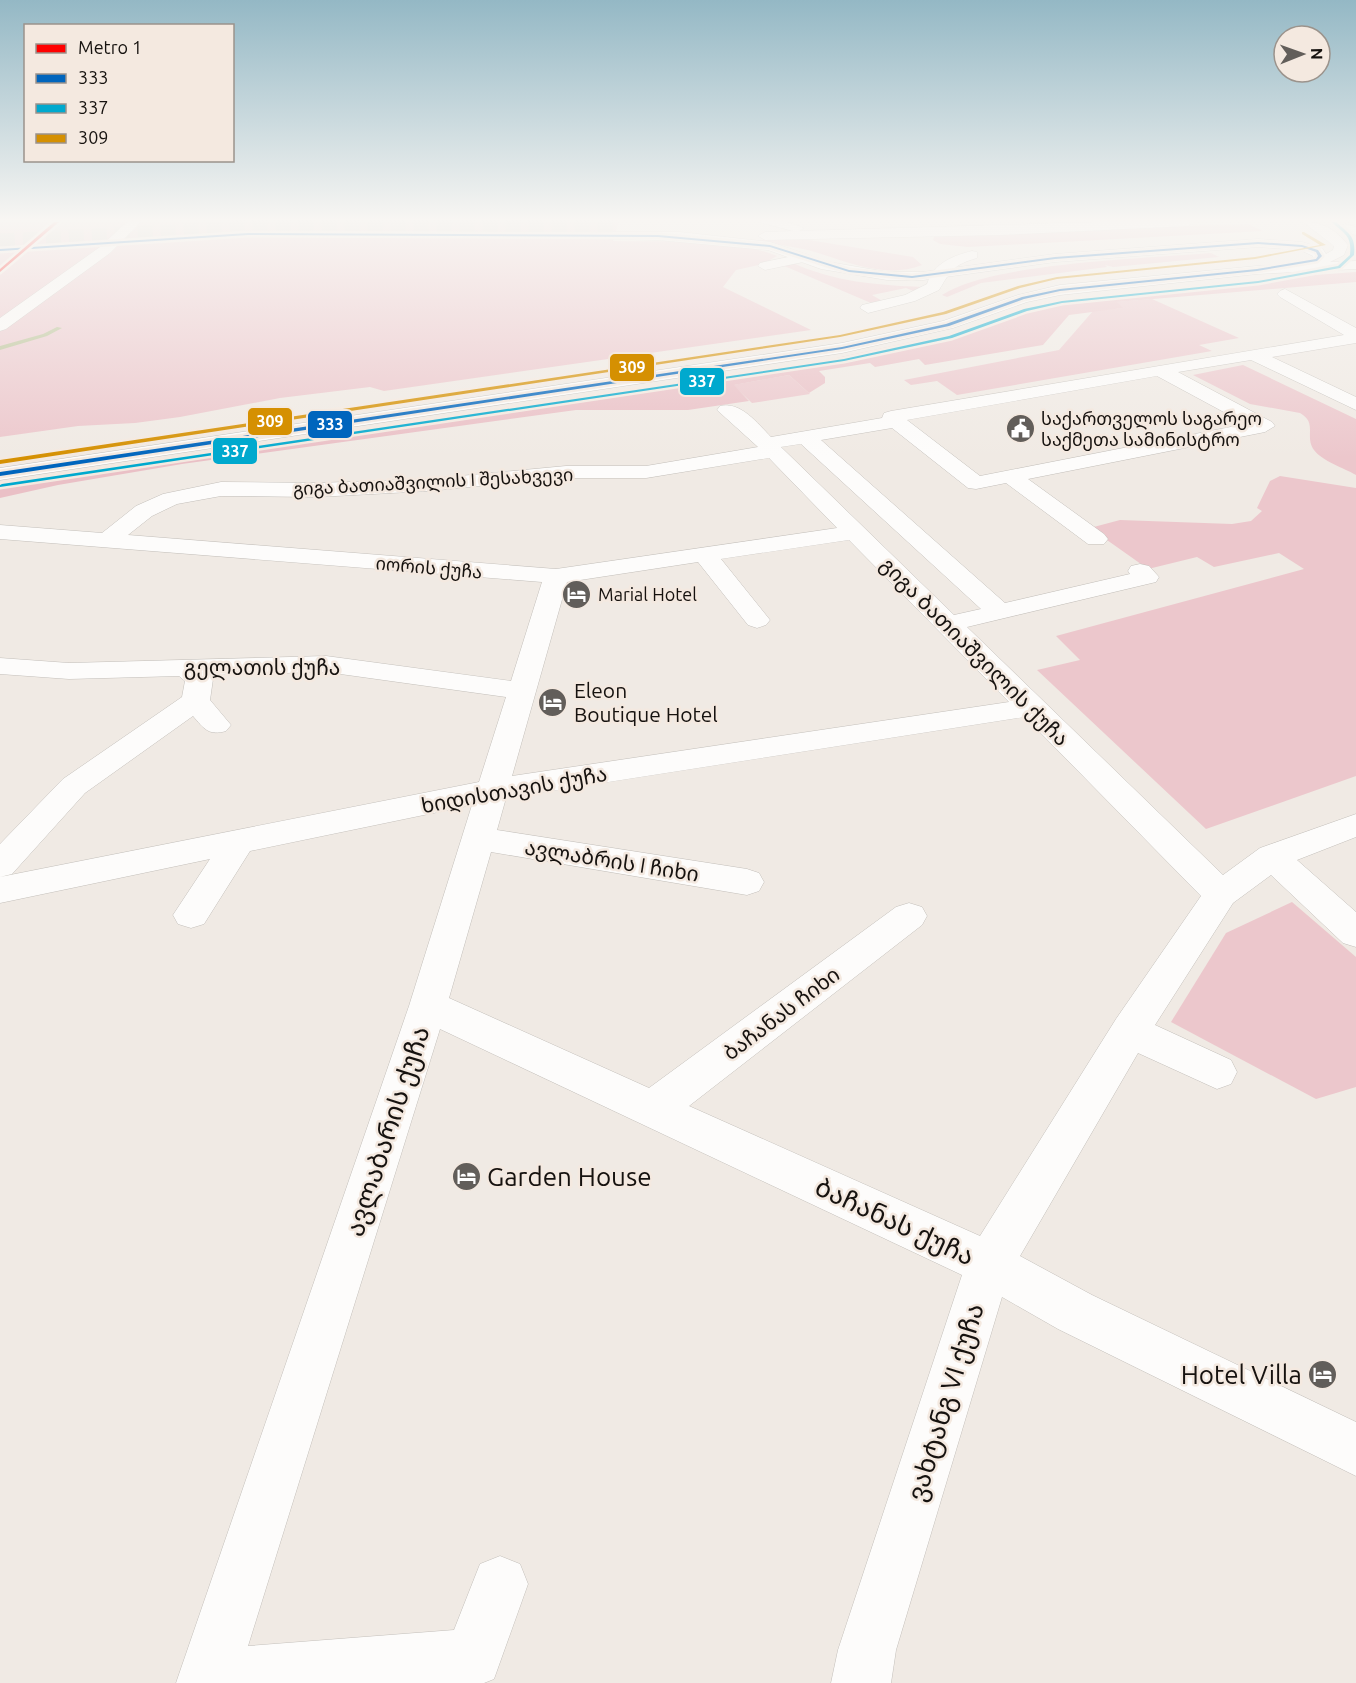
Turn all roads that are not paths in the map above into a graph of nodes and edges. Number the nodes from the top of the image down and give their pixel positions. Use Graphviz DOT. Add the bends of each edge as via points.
graph roads {
  1 [pos="34,301"];
  2 [pos="899,301"];
  3 [pos="1016,301"];
  4 [pos="1297,301"];
  5 [pos="868,308"];
  6 [pos="0,326"];
  7 [pos="1356,336"];
  8 [pos="1252,354"];
  9 [pos="1160,370"];
  10 [pos="1351,397"];
  11 [pos="920,398"];
  12 [pos="727,410"];
  13 [pos="894,419"];
  14 [pos="805,437"];
  15 [pos="769,447"];
  16 [pos="0,474"];
  17 [pos="1010,476"];
  18 [pos="0,532"];
  19 [pos="855,532"];
  20 [pos="1096,539"];
  21 [pos="106,541"];
  22 [pos="704,554"];
  23 [pos="556,576"];
  24 [pos="1152,578"];
  25 [pos="1000,612"];
  26 [pos="757,620"];
  27 [pos="948,624"];
  28 [pos="185,667"];
  29 [pos="4,673"];
  30 [pos="522,691"];
  31 [pos="196,701"];
  32 [pos="1032,707"];
  33 [pos="216,725"];
  34 [pos="492,790"];
  35 [pos="1356,825"];
  36 [pos="477,838"];
  37 [pos="240,840"];
  38 [pos="1272,857"];
  39 [pos="0,865"];
  40 [pos="747,882"];
  41 [pos="0,890"];
  42 [pos="1221,894"];
  43 [pos="191,915"];
  44 [pos="909,916"];
  45 [pos="1356,933"];
  46 [pos="428,1006"];
  47 [pos="1130,1031"];
  48 [pos="1217,1072"];
  49 [pos="652,1110"];
  50 [pos="989,1264"];
  51 [pos="1356,1450"];
  52 [pos="500,1584"];
  53 [pos="207,1681"];
  54 [pos="861,1683"];
  1 -- 6 [label="street"];
  2 -- 5 [label="street"];
  3 -- 16 [label="street" via="947,325 842,348"];
  4 -- 7 [label="street"];
  7 -- 8 [label="street, გიგა ბათიაშვილის I შესახვევი"];
  8 -- 9 [label="street, გიგა ბათიაშვილის I შესახვევი"];
  8 -- 10 [label="street"];
  9 -- 13 [label="street, გიგა ბათიაშვილის I შესახვევი" via="952,401"];
  9 -- 17 [label="street" via="1265,426"];
  11 -- 13 [label="street" via="877,406"];
  12 -- 15 [label="street, გიგა ბათიაშვილის ქუჩა"];
  13 -- 14 [label="street, გიგა ბათიაშვილის I შესახვევი"];
  13 -- 17 [label="street" via="976,483"];
  14 -- 15 [label="street, გიგა ბათიაშვილის I შესახვევი"];
  14 -- 25 [label="street"];
  15 -- 19 [label="street, გიგა ბათიაშვილის ქუჩა"];
  15 -- 21 [label="street, გიგა ბათიაშვილის I შესახვევი" via="646,472 566,472 317,490 221,489 171,499 144,511"];
  17 -- 20 [label="street"];
  18 -- 21 [label="street, იორის ქუჩა"];
  19 -- 22 [label="street, იორის ქუჩა"];
  19 -- 27 [label="street, გიგა ბათიაშვილის ქუჩა"];
  21 -- 23 [label="street, იორის ქუჩა"];
  22 -- 23 [label="street, იორის ქუჩა"];
  22 -- 26 [label="street"];
  23 -- 30 [label="street, ავლაბარის ქუჩა"];
  24 -- 25 [label="street"];
  25 -- 27 [label="street"];
  27 -- 32 [label="street, გიგა ბათიაშვილის ქუჩა"];
  28 -- 29 [label="street, გელათის ქუჩა"];
  28 -- 30 [label="street, გელათის ქუჩა" via="326,664"];
  28 -- 31 [label="street" via="199,680"];
  30 -- 34 [label="street, ავლაბარის ქუჩა"];
  31 -- 33 [label="street"];
  31 -- 39 [label="street" via="74,786"];
  32 -- 34 [label="street, ხიდისთავის ქუჩა"];
  32 -- 42 [label="street, გიგა ბათიაშვილის ქუჩა"];
  34 -- 36 [label="street, ავლაბარის ქუჩა"];
  34 -- 37 [label="street, ხიდისთავის ქუჩა"];
  35 -- 38 [label="street"];
  36 -- 40 [label="street, ავლაბრის I ჩიხი"];
  36 -- 46 [label="street, ავლაბარის ქუჩა"];
  37 -- 41 [label="street, ხიდისთავის ქუჩა"];
  37 -- 43 [label="street"];
  38 -- 42 [label="street"];
  38 -- 45 [label="street"];
  42 -- 47 [label="street, ვახტანგ VI ქუჩა"];
  44 -- 49 [label="street, ბაჩანას ჩიხი"];
  46 -- 49 [label="street, ბაჩანას ქუჩა"];
  46 -- 53 [label="street, ავლაბარის ქუჩა"];
  47 -- 48 [label="street"];
  47 -- 50 [label="street, ვახტანგ VI ქუჩა"];
  49 -- 50 [label="street, ბაჩანას ქუჩა"];
  50 -- 51 [label="street, ბაჩანას ქუჩა" via="1075,1312"];
  50 -- 54 [label="street, ვახტანგ VI ქუჩა" via="867,1650"];
  52 -- 53 [label="street" via="473,1658"];
}
